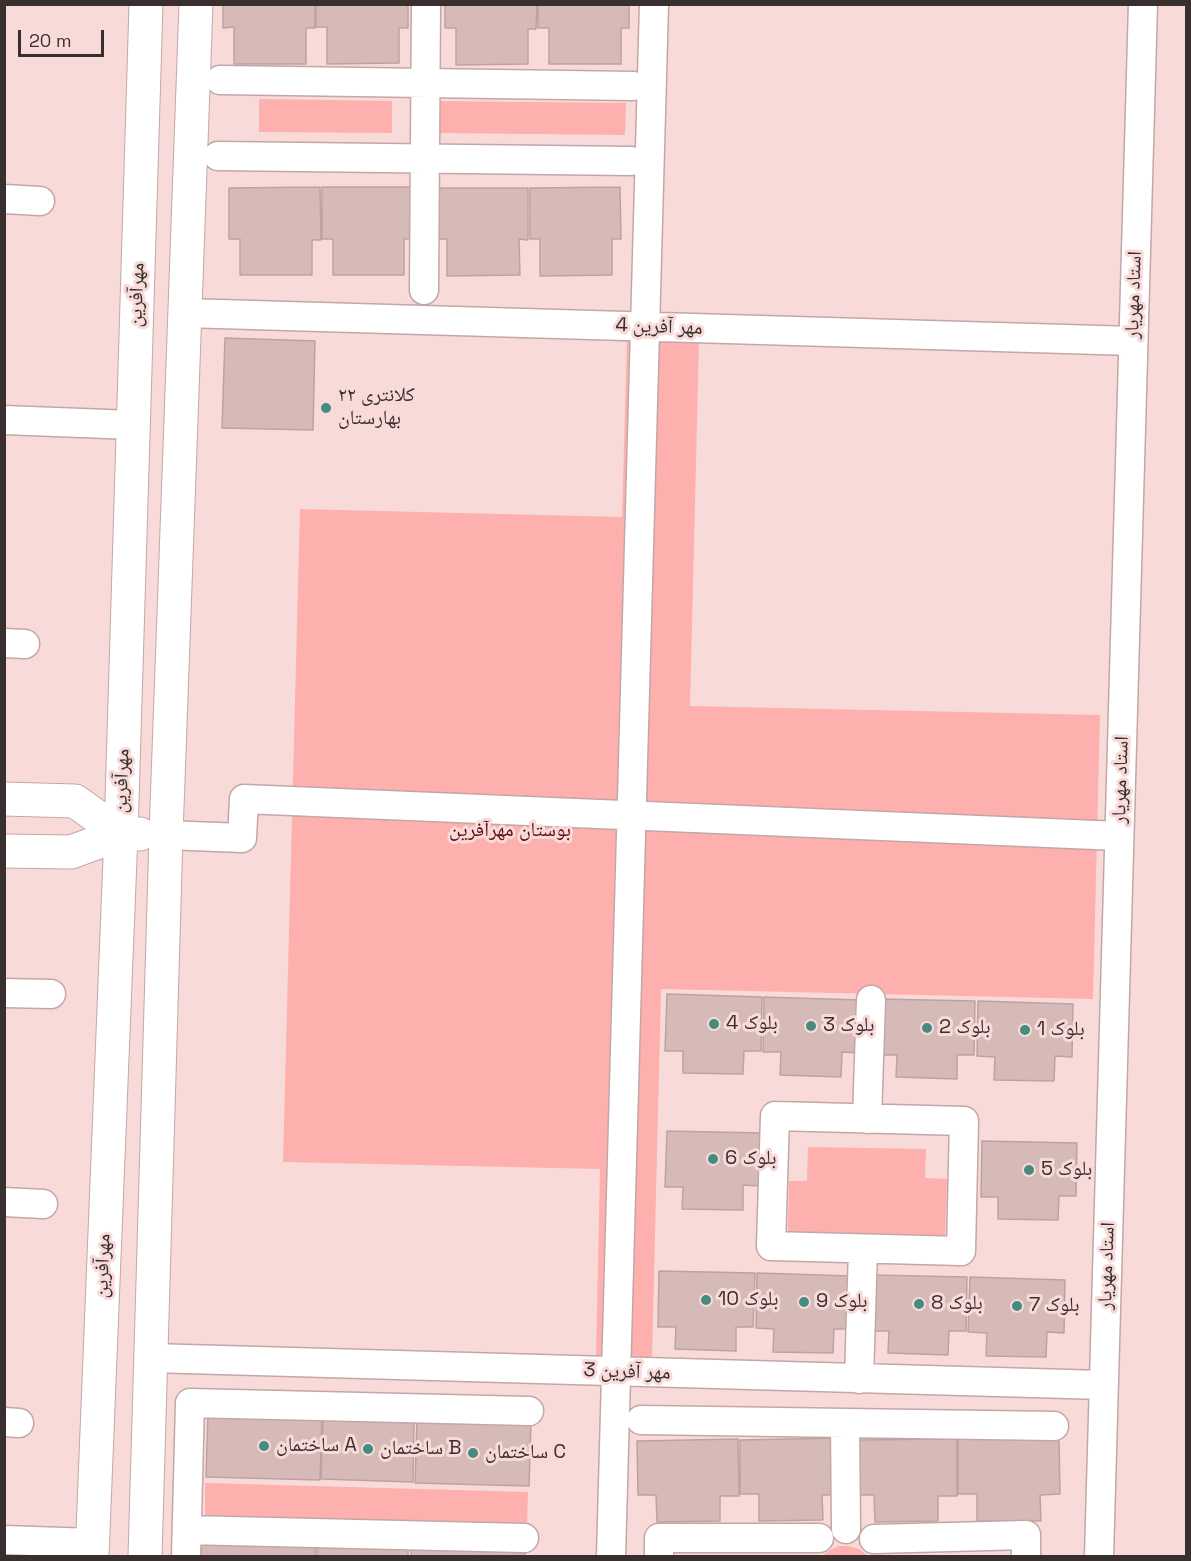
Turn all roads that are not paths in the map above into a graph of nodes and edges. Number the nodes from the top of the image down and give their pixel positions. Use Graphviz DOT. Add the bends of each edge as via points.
graph roads {
  1 [pos="146,4"];
  2 [pos="196,4"];
  3 [pos="426,4"];
  4 [pos="654,4"];
  5 [pos="1143,4"];
  6 [pos="220,80"];
  7 [pos="425,83"];
  8 [pos="633,86"];
  9 [pos="218,156"];
  10 [pos="425,158"];
  11 [pos="631,160"];
  12 [pos="4,199"];
  13 [pos="40,201"];
  14 [pos="424,290"];
  15 [pos="185,313"];
  16 [pos="646,327"];
  17 [pos="1133,341"];
  18 [pos="4,420"];
  19 [pos="133,425"];
  20 [pos="4,799"];
  21 [pos="632,816"];
  22 [pos="121,834"];
  23 [pos="166,835"];
  24 [pos="1119,836"];
  25 [pos="4,850"];
  26 [pos="4,993"];
  27 [pos="51,994"];
  28 [pos="871,1000"];
  29 [pos="867,1119"];
  30 [pos="4,1202"];
  31 [pos="43,1204"];
  32 [pos="863,1249"];
  33 [pos="151,1358"];
  34 [pos="616,1371"];
  35 [pos="859,1378"];
  36 [pos="1103,1385"];
  37 [pos="529,1411"];
  38 [pos="642,1420"];
  39 [pos="844,1423"];
  40 [pos="1054,1426"];
  41 [pos="846,1529"];
  42 [pos="524,1538"];
  43 [pos="4,1540"];
  44 [pos="186,1544"];
  45 [pos="1026,1546"];
  46 [pos="659,1547"];
  47 [pos="812,1547"];
  48 [pos="880,1548"];
  49 [pos="93,1550"];
  50 [pos="145,1557"];
  51 [pos="611,1557"];
  52 [pos="1099,1557"];
  1 -- 19 [label="main road, مهرآفرین"];
  2 -- 15 [label="main road"];
  3 -- 7 [label="street"];
  4 -- 16 [label="street"];
  5 -- 17 [label="street, استاد مهریار"];
  6 -- 7 [label="street"];
  7 -- 8 [label="street"];
  7 -- 10 [label="street"];
  9 -- 10 [label="street"];
  10 -- 11 [label="street"];
  10 -- 14 [label="street"];
  12 -- 13 [label="street"];
  15 -- 16 [label="street, مهر آفرین 4"];
  15 -- 23 [label="main road"];
  16 -- 17 [label="street, مهر آفرین 4"];
  16 -- 21 [label="street"];
  17 -- 24 [label="street, استاد مهریار"];
  18 -- 19 [label="street"];
  19 -- 22 [label="main road, مهرآفرین"];
  20 -- 22 [label="main road" via="75,801"];
  21 -- 23 [label="street" via="244,799 243,838"];
  21 -- 24 [label="street"];
  21 -- 34 [label="street"];
  22 -- 23 [label="main road"];
  22 -- 25 [label="main road" via="71,852"];
  22 -- 49 [label="main road, مهرآفرین"];
  23 -- 33 [label="main road"];
  24 -- 36 [label="street, استاد مهریار"];
  26 -- 27 [label="street"];
  28 -- 29 [label="street"];
  29 -- 32 [label="street" via="775,1116 771,1246"];
  29 -- 32 [label="street" via="964,1121 961,1251"];
  30 -- 31 [label="street"];
  32 -- 35 [label="street"];
  33 -- 34 [label="street, مهر آفرین 3"];
  33 -- 50 [label="main road"];
  34 -- 35 [label="street, مهر آفرین 3"];
  34 -- 51 [label="street"];
  35 -- 36 [label="street, مهر آفرین 3"];
  36 -- 52 [label="street, استاد مهریار"];
  37 -- 44 [label="street" via="190,1403"];
  38 -- 39 [label="street"];
  39 -- 40 [label="street"];
  39 -- 41 [label="street"];
  41 -- 47 [label="street" via="832,1532"];
  41 -- 48 [label="street" via="861,1532"];
  42 -- 44 [label="street"];
  43 -- 49 [label="street"];
  45 -- 48 [label="street"];
  46 -- 47 [label="street"];
}
